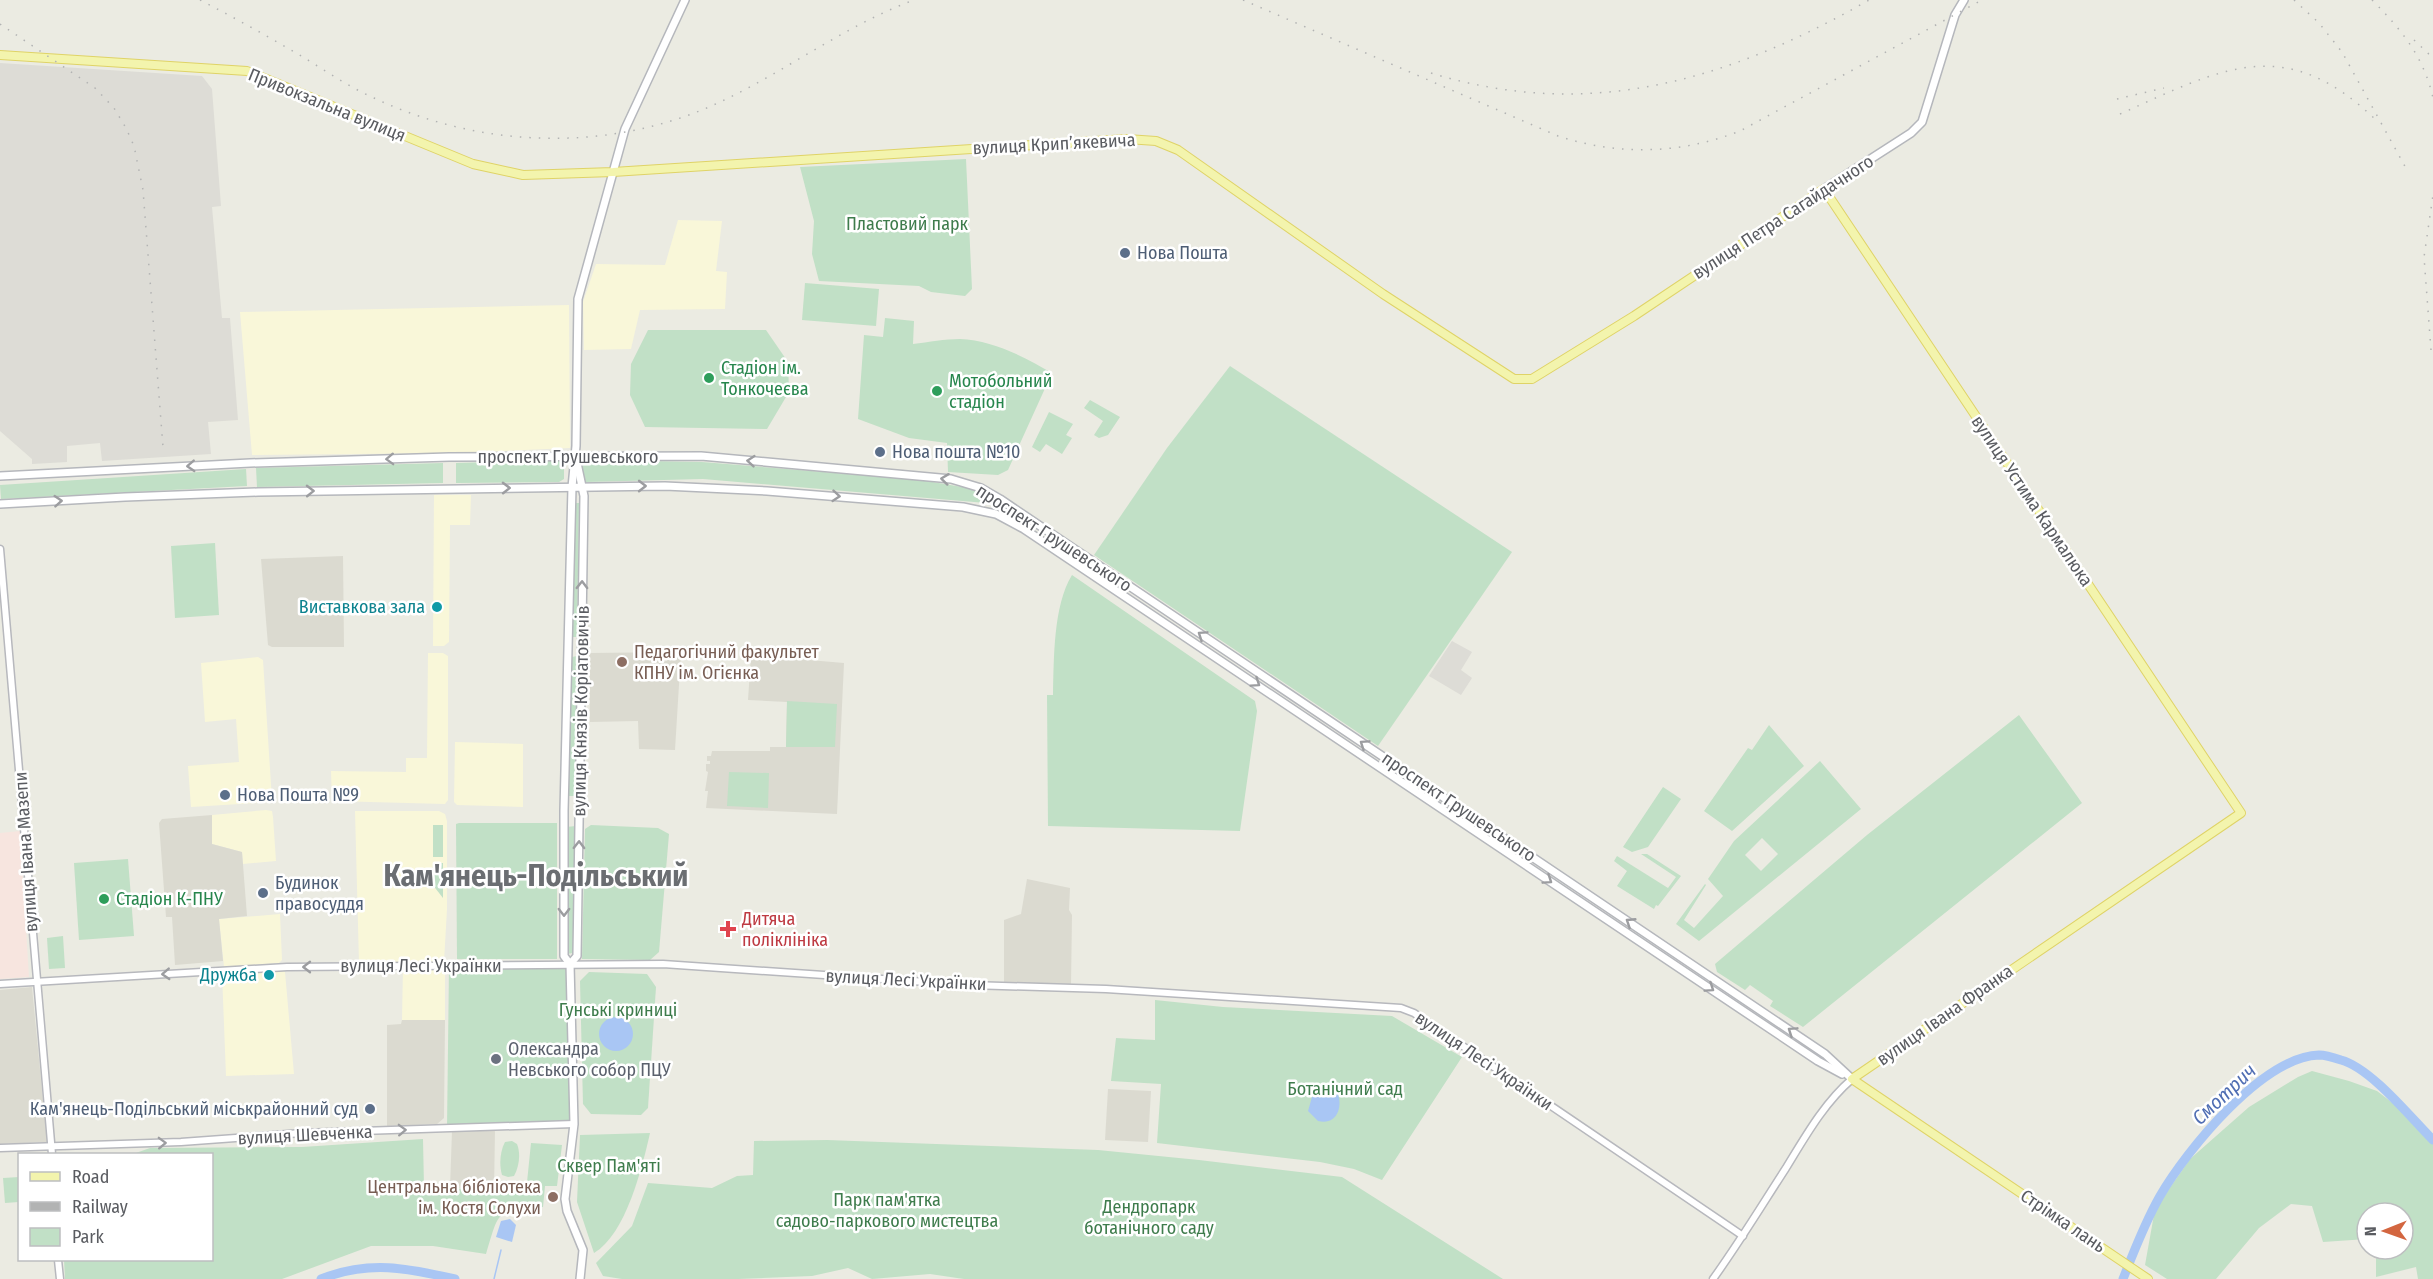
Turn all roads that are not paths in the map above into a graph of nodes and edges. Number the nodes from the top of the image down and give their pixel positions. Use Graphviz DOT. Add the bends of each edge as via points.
graph roads {
  1 [pos="685,0"];
  2 [pos="1964,0"];
  3 [pos="0,55"];
  4 [pos="613,172"];
  5 [pos="1824,189"];
  6 [pos="1532,379"];
  7 [pos="576,457"];
  8 [pos="0,476"];
  9 [pos="572,487"];
  10 [pos="583,487"];
  11 [pos="0,504"];
  12 [pos="0,549"];
  13 [pos="2241,813"];
  14 [pos="570,964"];
  15 [pos="35,981"];
  16 [pos="0,984"];
  17 [pos="1852,1079"];
  18 [pos="574,1124"];
  19 [pos="51,1145"];
  20 [pos="0,1148"];
  21 [pos="51,1153"];
  22 [pos="1977,1163"];
  23 [pos="1743,1236"];
  24 [pos="58,1261"];
  25 [pos="60,1279"];
  26 [pos="580,1279"];
  27 [pos="1713,1279"];
  28 [pos="2148,1279"];
  1 -- 4 [label="main road, вулиця Князів Коріатовичів" via="625,129"];
  2 -- 5 [label="main road, вулиця Петра Сагайдачного" via="1955,15 1922,122"];
  3 -- 4 [label="main road, Привокзальна вулиця" via="247,71 473,164 523,175"];
  4 -- 6 [label="main road, вулиця Крипʼякевича" via="1127,139 1156,141 1178,150 1383,294 1514,379"];
  4 -- 7 [label="main road, вулиця Князів Коріатовичів" via="578,299"];
  5 -- 6 [label="main road, вулиця Петра Сагайдачного"];
  5 -- 13 [label="main road, вулиця Устима Кармалюка"];
  7 -- 8 [label="main road, проспект Грушевського, one-way" via="250,463"];
  7 -- 9 [label="main road, вулиця Князів Коріатовичів"];
  7 -- 10 [label="main road, вулиця Князів Коріатовичів"];
  17 -- 7 [label="main road, проспект Грушевського, one-way" via="1826,1054 981,488 951,479 706,456"];
  9 -- 10 [label="main road, проспект Грушевського"];
  11 -- 9 [label="main road, проспект Грушевського, one-way" via="258,492"];
  9 -- 14 [label="main road, вулиця Князів Коріатовичів, one-way" via="563,823 564,956"];
  14 -- 10 [label="main road, вулиця Князів Коріатовичів, one-way" via="577,956"];
  10 -- 17 [label="main road, проспект Грушевського, one-way" via="734,488 963,507 996,514 1024,529 1818,1061"];
  12 -- 15 [label="street, вулиця Івана Мазепи"];
  13 -- 17 [label="main road, вулиця Івана Франка"];
  14 -- 15 [label="street, вулиця Лесі Українки, one-way" via="287,967"];
  14 -- 18 [label="main road, вулиця Князів Коріатовичів"];
  14 -- 23 [label="street, вулиця Лесі Українки" via="663,963 948,984 1106,989 1401,1008 1414,1013"];
  15 -- 16 [label="street, вулиця Лесі Українки"];
  15 -- 19 [label="street, вулиця Івана Мазепи"];
  17 -- 22 [label="main road, проспект Грушевського"];
  17 -- 23 [label="street, вулиця Івана Франка" via="1839,1090 1801,1144"];
  19 -- 18 [label="street, вулиця Шевченка, one-way"];
  18 -- 26 [label="main road, вулиця Князів Коріатовичів" via="565,1199 583,1250"];
  19 -- 20 [label="street, вулиця Шевченка"];
  19 -- 21 [label="street, вулиця Івана Мазепи"];
  22 -- 28 [label="main road, Стрімка лань"];
  23 -- 27 [label="street, вулиця Івана Франка"];
  24 -- 25 [label="street"];
}
